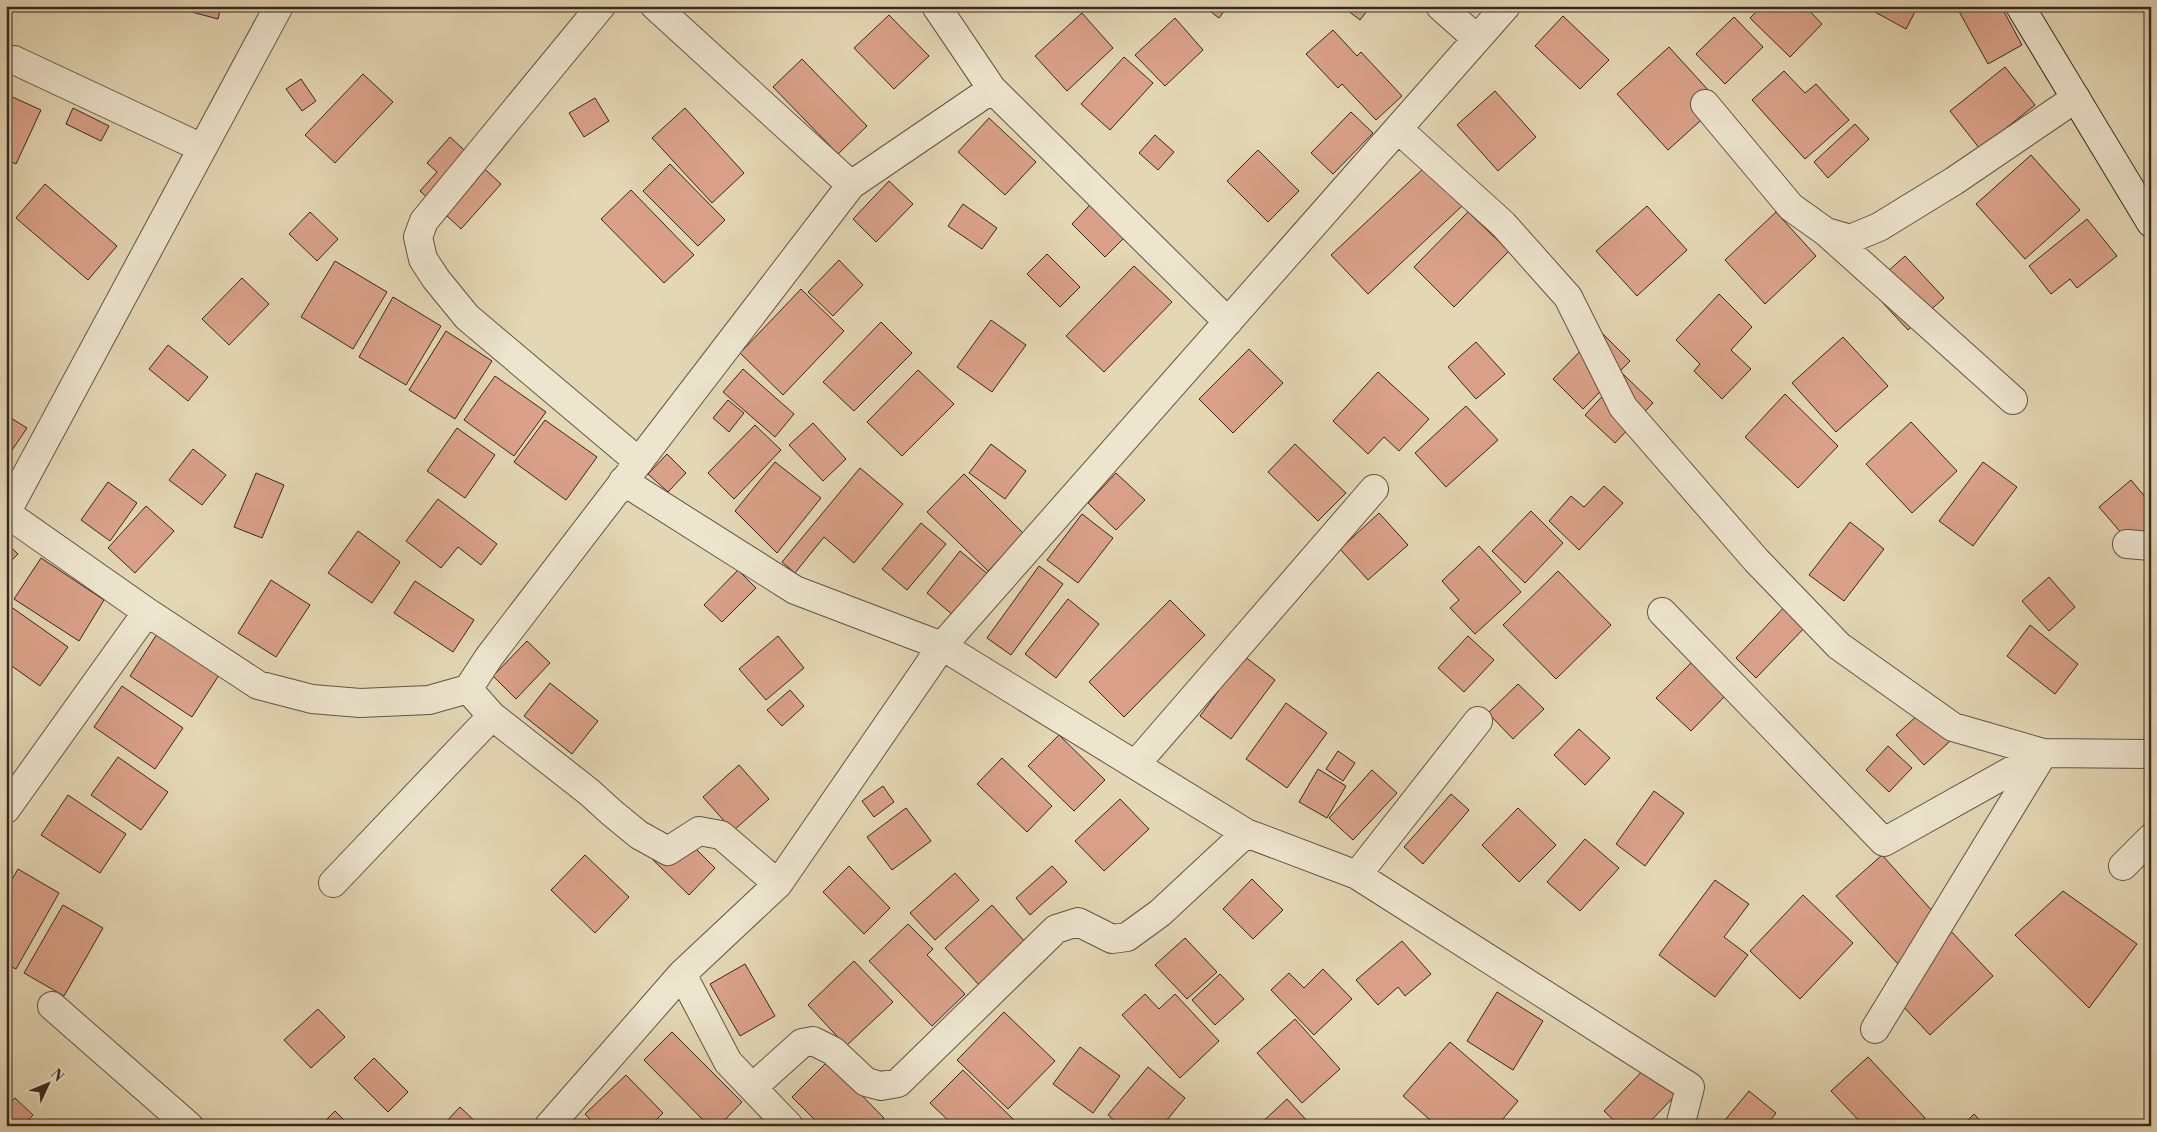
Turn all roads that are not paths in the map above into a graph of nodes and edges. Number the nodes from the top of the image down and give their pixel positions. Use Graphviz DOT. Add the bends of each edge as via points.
graph roads {
  1 [pos="279,6"];
  2 [pos="601,6"];
  3 [pos="656,6"];
  4 [pos="936,6"];
  5 [pos="1440,6"];
  6 [pos="1506,6"];
  7 [pos="2020,6"];
  8 [pos="1477,39"];
  9 [pos="14,60"];
  10 [pos="992,89"];
  11 [pos="2076,98"];
  12 [pos="1705,104"];
  13 [pos="1398,129"];
  14 [pos="202,148"];
  15 [pos="851,185"];
  16 [pos="2151,223"];
  17 [pos="1826,232"];
  18 [pos="1228,322"];
  19 [pos="2013,400"];
  20 [pos="631,471"];
  21 [pos="1374,489"];
  22 [pos="6,513"];
  23 [pos="146,612"];
  24 [pos="1662,612"];
  25 [pos="942,646"];
  26 [pos="468,689"];
  27 [pos="492,716"];
  28 [pos="1478,721"];
  29 [pos="2043,753"];
  30 [pos="2151,754"];
  31 [pos="1136,764"];
  32 [pos="6,809"];
  33 [pos="1246,833"];
  34 [pos="2151,838"];
  35 [pos="2122,866"];
  36 [pos="1357,875"];
  37 [pos="333,883"];
  38 [pos="778,884"];
  39 [pos="682,974"];
  40 [pos="52,1006"];
  41 [pos="1875,1029"];
  42 [pos="753,1087"];
  43 [pos="189,1126"];
  44 [pos="549,1126"];
  45 [pos="789,1126"];
  46 [pos="1680,1126"];
  1 -- 14 [label="street"];
  2 -- 20 [label="street" via="424,221 418,237 423,259 467,317"];
  3 -- 15 [label="street"];
  4 -- 10 [label="street"];
  5 -- 8 [label="street"];
  6 -- 8 [label="street"];
  7 -- 11 [label="street"];
  8 -- 13 [label="street"];
  9 -- 14 [label="street"];
  10 -- 15 [label="street"];
  10 -- 18 [label="street"];
  11 -- 16 [label="street"];
  11 -- 17 [label="street" via="1954,181 1879,227 1850,238"];
  12 -- 17 [label="street" via="1791,206"];
  13 -- 18 [label="street"];
  13 -- 29 [label="street" via="1503,224 1568,297 1623,407 1756,560 1839,646 1953,727"];
  14 -- 22 [label="street"];
  15 -- 20 [label="street"];
  17 -- 19 [label="street"];
  18 -- 25 [label="street"];
  20 -- 25 [label="street" via="795,590"];
  20 -- 26 [label="street"];
  21 -- 31 [label="street"];
  22 -- 23 [label="street"];
  23 -- 26 [label="street" via="258,685 312,699 407,702 429,700"];
  23 -- 32 [label="street"];
  24 -- 29 [label="street" via="1884,842"];
  25 -- 31 [label="street"];
  25 -- 38 [label="street"];
  26 -- 27 [label="street"];
  27 -- 37 [label="street"];
  27 -- 38 [label="street" via="639,835 668,851 699,831 721,836"];
  28 -- 36 [label="street"];
  29 -- 30 [label="street"];
  29 -- 41 [label="street"];
  31 -- 33 [label="street"];
  33 -- 36 [label="street"];
  33 -- 42 [label="street" via="1160,912 1126,937 1112,938 1078,922 1056,928 898,1083 880,1086 866,1082 833,1051 813,1042 802,1043"];
  34 -- 35 [label="street"];
  36 -- 46 [label="street" via="1690,1087"];
  38 -- 39 [label="street"];
  39 -- 42 [label="street" via="728,1062"];
  39 -- 44 [label="street"];
  40 -- 43 [label="street"];
  42 -- 45 [label="street"];
}
